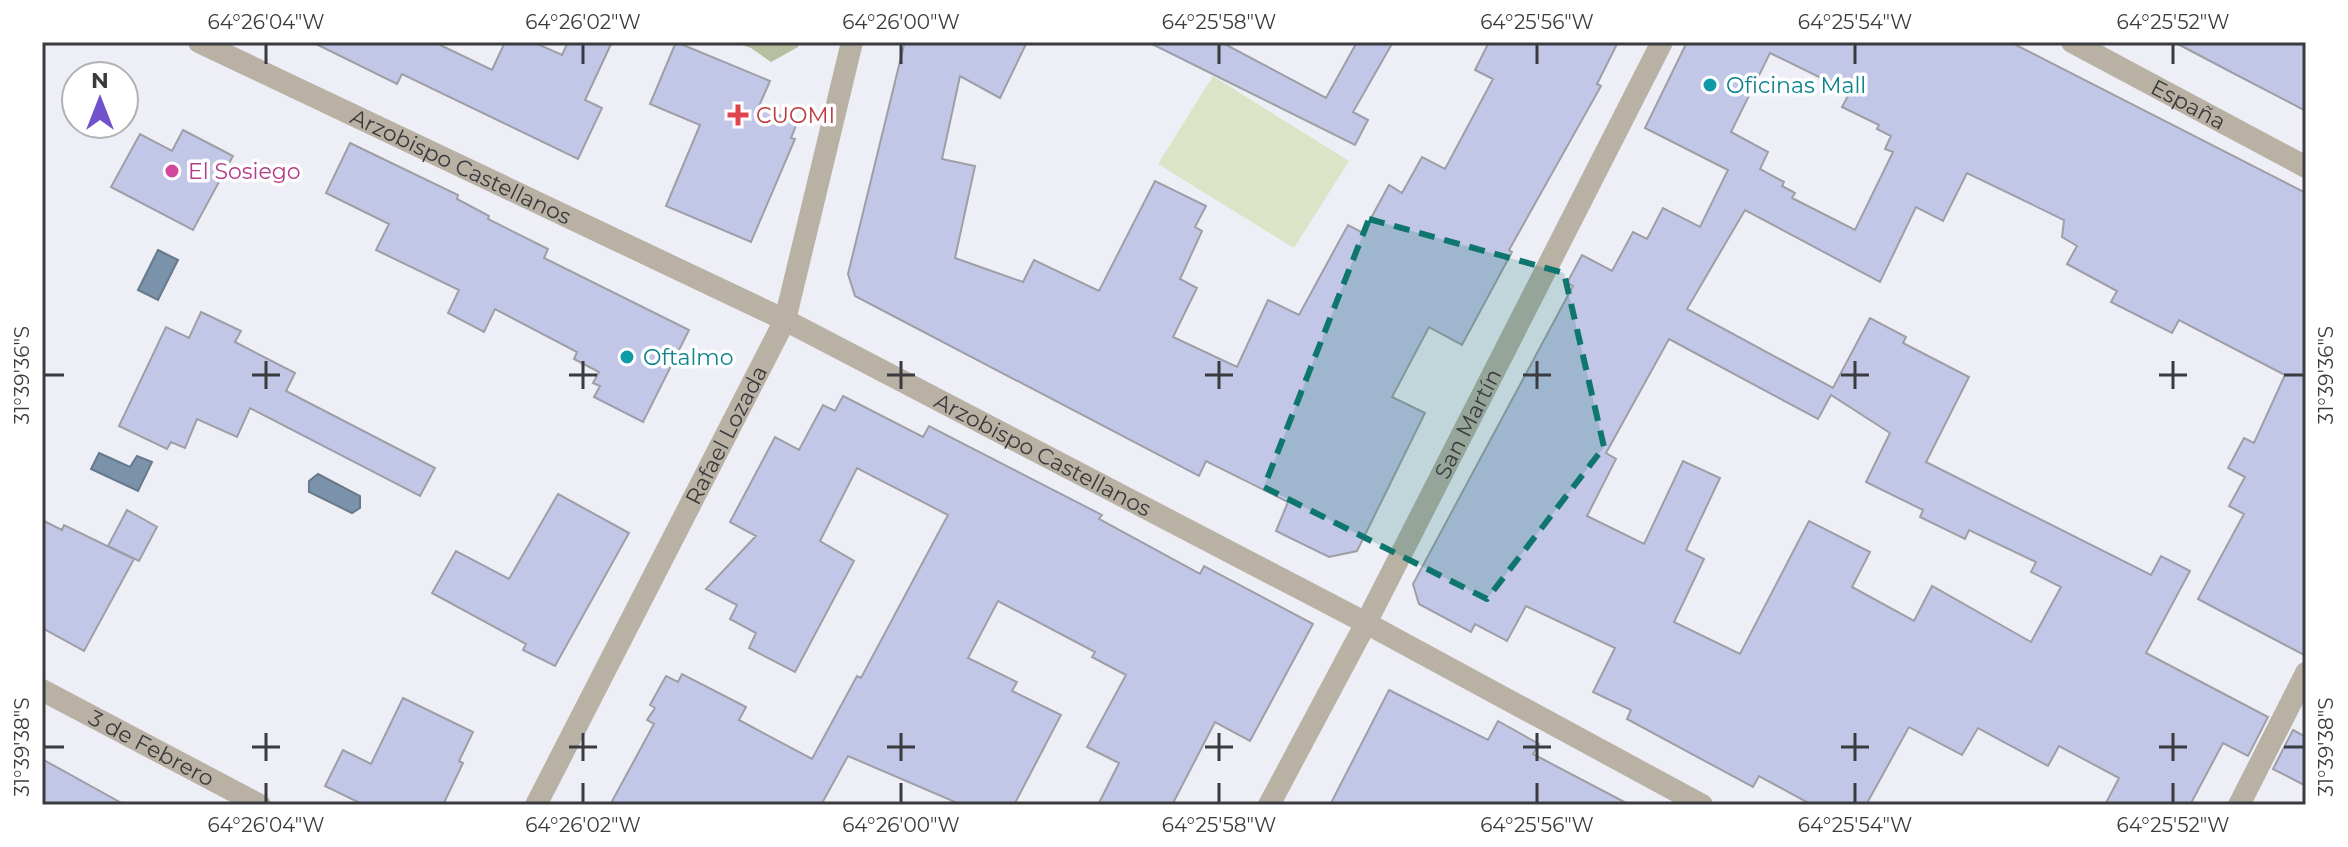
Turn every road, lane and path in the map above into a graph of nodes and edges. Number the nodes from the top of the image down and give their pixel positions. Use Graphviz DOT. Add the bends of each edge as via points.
graph roads {
  1 [pos="199,42"];
  2 [pos="852,42"];
  3 [pos="1662,42"];
  4 [pos="2072,42"];
  5 [pos="2306,167"];
  6 [pos="785,320"];
  7 [pos="1366,623"];
  8 [pos="2306,673"];
  9 [pos="42,690"];
  10 [pos="260,805"];
  11 [pos="536,805"];
  12 [pos="1269,805"];
  13 [pos="1702,805"];
  14 [pos="2239,805"];
  1 -- 6 [label="street, Arzobispo Castellanos"];
  2 -- 6 [label="street, Rafael Lozada"];
  3 -- 7 [label="street, San Martín"];
  4 -- 5 [label="street, España"];
  6 -- 7 [label="street, Arzobispo Castellanos"];
  6 -- 11 [label="street, Rafael Lozada"];
  7 -- 12 [label="street, San Martín"];
  7 -- 13 [label="street, Arzobispo Castellanos"];
  8 -- 14 [label="street"];
  9 -- 10 [label="street, 3 de Febrero"];
}
